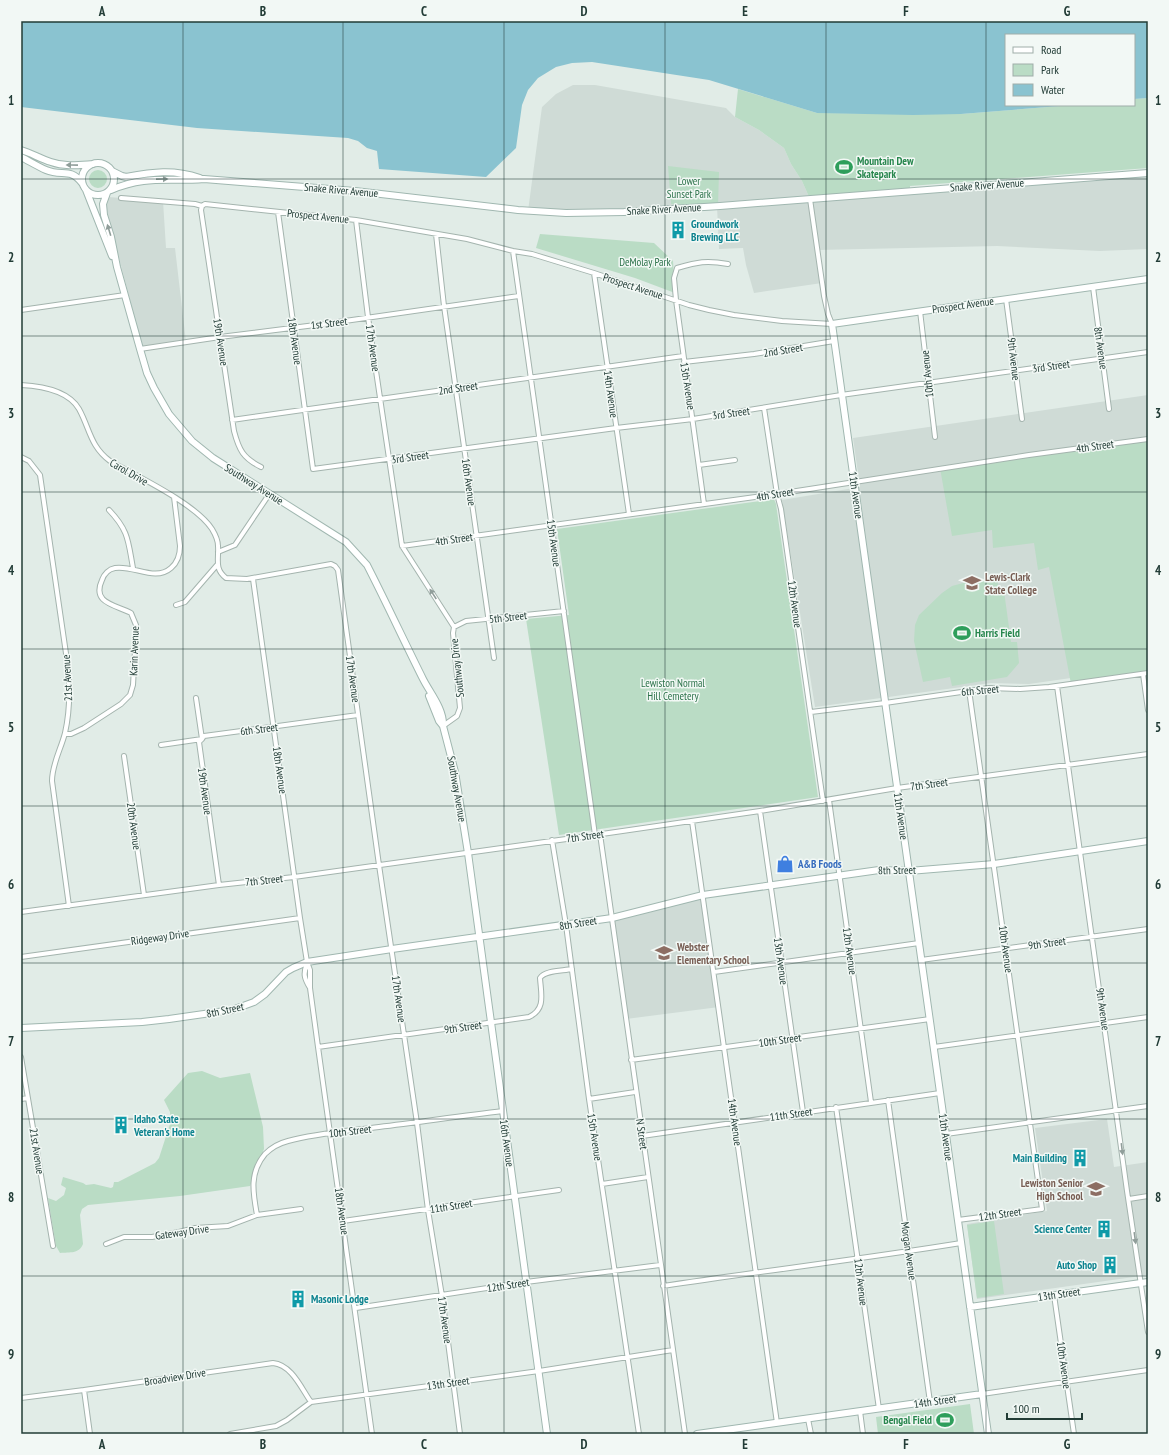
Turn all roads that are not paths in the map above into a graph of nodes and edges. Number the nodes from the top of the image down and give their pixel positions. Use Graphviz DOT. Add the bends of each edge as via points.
graph roads {
  1 [pos="21,150"];
  2 [pos="21,156"];
  3 [pos="94,164"];
  4 [pos="111,170"];
  5 [pos="1148,173"];
  6 [pos="204,179"];
  7 [pos="84,186"];
  8 [pos="109,191"];
  9 [pos="120,198"];
  10 [pos="810,199"];
  11 [pos="202,206"];
  12 [pos="278,212"];
  13 [pos="356,220"];
  14 [pos="436,234"];
  15 [pos="513,251"];
  16 [pos="728,264"];
  17 [pos="117,266"];
  18 [pos="594,273"];
  19 [pos="1148,279"];
  20 [pos="1093,287"];
  21 [pos="124,295"];
  22 [pos="519,296"];
  23 [pos="1006,299"];
  24 [pos="676,300"];
  25 [pos="444,306"];
  26 [pos="21,310"];
  27 [pos="920,311"];
  28 [pos="368,317"];
  29 [pos="832,324"];
  30 [pos="293,327"];
  31 [pos="220,337"];
  32 [pos="834,341"];
  33 [pos="140,349"];
  34 [pos="1148,352"];
  35 [pos="683,356"];
  36 [pos="1102,358"];
  37 [pos="684,362"];
  38 [pos="607,367"];
  39 [pos="1015,371"];
  40 [pos="531,378"];
  41 [pos="928,384"];
  42 [pos="21,385"];
  43 [pos="456,388"];
  44 [pos="842,395"];
  45 [pos="380,398"];
  46 [pos="764,408"];
  47 [pos="305,409"];
  48 [pos="1109,409"];
  49 [pos="692,419"];
  50 [pos="1022,419"];
  51 [pos="232,420"];
  52 [pos="616,428"];
  53 [pos="935,436"];
  54 [pos="540,439"];
  55 [pos="1148,439"];
  56 [pos="464,449"];
  57 [pos="21,457"];
  58 [pos="389,460"];
  59 [pos="735,460"];
  60 [pos="698,465"];
  61 [pos="261,467"];
  62 [pos="313,469"];
  63 [pos="854,481"];
  64 [pos="270,493"];
  65 [pos="777,494"];
  66 [pos="174,497"];
  67 [pos="704,504"];
  68 [pos="109,510"];
  69 [pos="629,514"];
  70 [pos="552,525"];
  71 [pos="477,536"];
  72 [pos="402,546"];
  73 [pos="218,552"];
  74 [pos="217,565"];
  75 [pos="133,568"];
  76 [pos="253,579"];
  77 [pos="176,605"];
  78 [pos="564,611"];
  79 [pos="488,619"];
  80 [pos="454,627"];
  81 [pos="494,658"];
  82 [pos="1148,673"];
  83 [pos="1143,674"];
  84 [pos="1057,686"];
  85 [pos="969,690"];
  86 [pos="196,698"];
  87 [pos="886,703"];
  88 [pos="1148,710"];
  89 [pos="811,712"];
  90 [pos="358,715"];
  91 [pos="443,726"];
  92 [pos="274,727"];
  93 [pos="65,734"];
  94 [pos="202,739"];
  95 [pos="161,745"];
  96 [pos="1148,754"];
  97 [pos="124,756"];
  98 [pos="1067,764"];
  99 [pos="982,777"];
  100 [pos="897,788"];
  101 [pos="829,800"];
  102 [pos="823,801"];
  103 [pos="760,811"];
  104 [pos="692,821"];
  105 [pos="597,834"];
  106 [pos="552,840"];
  107 [pos="1148,841"];
  108 [pos="468,852"];
  109 [pos="1080,852"];
  110 [pos="994,864"];
  111 [pos="379,865"];
  112 [pos="909,870"];
  113 [pos="840,876"];
  114 [pos="294,877"];
  115 [pos="219,885"];
  116 [pos="771,886"];
  117 [pos="144,895"];
  118 [pos="703,895"];
  119 [pos="69,906"];
  120 [pos="21,912"];
  121 [pos="300,918"];
  122 [pos="612,918"];
  123 [pos="566,925"];
  124 [pos="1148,928"];
  125 [pos="1092,936"];
  126 [pos="479,937"];
  127 [pos="919,942"];
  128 [pos="392,949"];
  129 [pos="1006,949"];
  130 [pos="850,953"];
  131 [pos="21,957"];
  132 [pos="921,960"];
  133 [pos="307,962"];
  134 [pos="782,963"];
  135 [pos="572,969"];
  136 [pos="714,972"];
  137 [pos="1148,1017"];
  138 [pos="930,1019"];
  139 [pos="491,1023"];
  140 [pos="1105,1023"];
  141 [pos="21,1028"];
  142 [pos="861,1029"];
  143 [pos="404,1036"];
  144 [pos="1018,1036"];
  145 [pos="792,1039"];
  146 [pos="318,1047"];
  147 [pos="725,1048"];
  148 [pos="934,1048"];
  149 [pos="21,1057"];
  150 [pos="631,1060"];
  151 [pos="636,1092"];
  152 [pos="940,1093"];
  153 [pos="28,1098"];
  154 [pos="589,1098"];
  155 [pos="21,1099"];
  156 [pos="888,1100"];
  157 [pos="871,1102"];
  158 [pos="1148,1106"];
  159 [pos="836,1107"];
  160 [pos="503,1111"];
  161 [pos="1117,1111"];
  162 [pos="803,1112"];
  163 [pos="735,1122"];
  164 [pos="1030,1122"];
  165 [pos="417,1123"];
  166 [pos="330,1133"];
  167 [pos="946,1134"];
  168 [pos="642,1136"];
  169 [pos="648,1177"];
  170 [pos="602,1184"];
  171 [pos="559,1190"];
  172 [pos="514,1196"];
  173 [pos="1148,1196"];
  174 [pos="1129,1199"];
  175 [pos="301,1209"];
  176 [pos="1042,1209"];
  177 [pos="428,1210"];
  178 [pos="257,1215"];
  179 [pos="958,1220"];
  180 [pos="343,1221"];
  181 [pos="961,1243"];
  182 [pos="106,1244"];
  183 [pos="53,1246"];
  184 [pos="909,1251"];
  185 [pos="858,1259"];
  186 [pos="660,1265"];
  187 [pos="614,1271"];
  188 [pos="756,1272"];
  189 [pos="526,1282"];
  190 [pos="1145,1282"];
  191 [pos="663,1286"];
  192 [pos="1054,1295"];
  193 [pos="442,1296"];
  194 [pos="970,1307"];
  195 [pos="356,1308"];
  196 [pos="1148,1332"];
  197 [pos="673,1350"];
  198 [pos="627,1356"];
  199 [pos="1148,1370"];
  200 [pos="538,1371"];
  201 [pos="1067,1381"];
  202 [pos="453,1382"];
  203 [pos="84,1390"];
  204 [pos="982,1394"];
  205 [pos="367,1395"];
  206 [pos="21,1398"];
  207 [pos="310,1402"];
  208 [pos="930,1402"];
  209 [pos="879,1409"];
  210 [pos="860,1411"];
  211 [pos="808,1419"];
  212 [pos="777,1423"];
  213 [pos="721,1432"];
  214 [pos="90,1434"];
  215 [pos="230,1434"];
  216 [pos="372,1434"];
  217 [pos="460,1434"];
  218 [pos="547,1434"];
  219 [pos="639,1434"];
  220 [pos="685,1434"];
  221 [pos="697,1434"];
  222 [pos="810,1434"];
  223 [pos="863,1434"];
  224 [pos="988,1434"];
  225 [pos="1074,1434"];
  3 -- 1 [label="main road, one-way" via="62,165"];
  2 -- 7 [label="main road" via="46,170 77,176"];
  3 -- 4 [label="main road" via="100,163"];
  3 -- 7 [label="main road" via="84,171"];
  4 -- 6 [label="main road, Snake River Avenue" via="126,177 178,172"];
  4 -- 8 [label="main road" via="114,180"];
  5 -- 10 [label="main road, Snake River Avenue"];
  8 -- 6 [label="main road, Snake River Avenue, one-way" via="139,180"];
  6 -- 10 [label="main road, Snake River Avenue" via="355,191 566,213 662,210"];
  7 -- 8 [label="main road" via="96,196"];
  7 -- 17 [label="main road, Southway Avenue"];
  17 -- 8 [label="main road, Southway Avenue, one-way" via="103,208"];
  9 -- 11 [label="street, Prospect Avenue"];
  10 -- 29 [label="street, 11th Avenue" via="824,296"];
  11 -- 12 [label="street, Prospect Avenue" via="205,204"];
  11 -- 31 [label="street, 19th Avenue"];
  12 -- 13 [label="street, Prospect Avenue"];
  12 -- 30 [label="street, 18th Avenue"];
  13 -- 14 [label="street, Prospect Avenue"];
  13 -- 28 [label="street, 17th Avenue"];
  14 -- 15 [label="street, Prospect Avenue"];
  14 -- 25 [label="street, 16th Avenue"];
  15 -- 18 [label="street, Prospect Avenue" via="532,254"];
  15 -- 22 [label="street, 15th Avenue"];
  16 -- 24 [label="street, 13th Avenue" via="700,262 677,268 674,278"];
  17 -- 21 [label="main road, Southway Avenue"];
  18 -- 24 [label="street, Prospect Avenue"];
  18 -- 38 [label="street, 14th Avenue"];
  19 -- 20 [label="main road, Prospect Avenue"];
  20 -- 23 [label="main road, Prospect Avenue"];
  20 -- 36 [label="street, 8th Avenue"];
  21 -- 26 [label="street"];
  21 -- 33 [label="main road, Southway Avenue"];
  22 -- 25 [label="street, 1st Street"];
  22 -- 40 [label="street, 15th Avenue"];
  23 -- 27 [label="main road, Prospect Avenue"];
  23 -- 39 [label="street, 9th Avenue"];
  24 -- 29 [label="street, Prospect Avenue" via="734,315"];
  24 -- 35 [label="street, 13th Avenue"];
  25 -- 28 [label="street, 1st Street"];
  25 -- 43 [label="street, 16th Avenue"];
  27 -- 29 [label="main road, Prospect Avenue"];
  27 -- 41 [label="street, 10th Avenue"];
  28 -- 30 [label="street, 1st Street"];
  28 -- 45 [label="street, 17th Avenue"];
  29 -- 32 [label="main road, 11th Avenue"];
  30 -- 31 [label="street, 1st Street"];
  30 -- 47 [label="street, 18th Avenue"];
  31 -- 33 [label="street, 1st Street"];
  31 -- 51 [label="street, 19th Avenue"];
  32 -- 37 [label="street, 2nd Street"];
  32 -- 44 [label="main road, 11th Avenue"];
  33 -- 64 [label="main road, Southway Avenue" via="154,388 169,414 187,436 213,458"];
  34 -- 36 [label="street, 3rd Street"];
  35 -- 37 [label="street, 13th Avenue"];
  35 -- 38 [label="street, 2nd Street"];
  36 -- 39 [label="street, 3rd Street"];
  36 -- 48 [label="street, 8th Avenue"];
  37 -- 49 [label="street, 13th Avenue"];
  38 -- 40 [label="street, 2nd Street"];
  38 -- 52 [label="street, 14th Avenue"];
  39 -- 41 [label="street, 3rd Street"];
  39 -- 50 [label="street, 9th Avenue"];
  40 -- 43 [label="street, 2nd Street"];
  40 -- 54 [label="street, 15th Avenue"];
  41 -- 44 [label="street, 3rd Street"];
  41 -- 53 [label="street, 10th Avenue"];
  42 -- 66 [label="street, Carol Drive" via="44,388 68,397 78,408 90,437 102,455"];
  43 -- 45 [label="street, 2nd Street"];
  43 -- 56 [label="street, 16th Avenue"];
  44 -- 46 [label="street, 3rd Street"];
  44 -- 63 [label="main road, 11th Avenue"];
  45 -- 47 [label="street, 2nd Street"];
  45 -- 58 [label="street, 17th Avenue"];
  46 -- 49 [label="street, 3rd Street"];
  46 -- 65 [label="street, 12th Avenue"];
  47 -- 51 [label="street, 2nd Street"];
  47 -- 62 [label="street, 18th Avenue"];
  49 -- 52 [label="street, 3rd Street"];
  49 -- 60 [label="street, 13th Avenue"];
  51 -- 61 [label="street, 19th Avenue" via="241,452"];
  52 -- 54 [label="street, 3rd Street"];
  52 -- 69 [label="street, 14th Avenue"];
  54 -- 56 [label="street, 3rd Street"];
  54 -- 70 [label="street, 15th Avenue"];
  55 -- 63 [label="street, 4th Street"];
  56 -- 58 [label="street, 3rd Street"];
  56 -- 71 [label="street, 16th Avenue"];
  57 -- 93 [label="street, 21st Avenue" via="40,475 68,667 69,699"];
  58 -- 62 [label="street, 3rd Street"];
  58 -- 72 [label="street, 17th Avenue"];
  59 -- 60 [label="street"];
  60 -- 67 [label="street, 13th Avenue"];
  63 -- 65 [label="street, 4th Street"];
  63 -- 87 [label="main road, 11th Avenue"];
  64 -- 73 [label="street" via="235,545"];
  64 -- 91 [label="main road, Southway Avenue" via="346,542 367,565"];
  65 -- 67 [label="street, 4th Street"];
  65 -- 89 [label="street, 12th Avenue"];
  66 -- 73 [label="street, Carol Drive" via="196,512 211,528 217,538"];
  66 -- 75 [label="street, Karin Avenue" via="180,546 177,562 166,572 157,574"];
  67 -- 69 [label="street, 4th Street"];
  68 -- 75 [label="street" via="126,531"];
  69 -- 70 [label="street, 4th Street"];
  70 -- 71 [label="street, 4th Street"];
  70 -- 78 [label="street, 15th Avenue"];
  71 -- 72 [label="street, 4th Street"];
  71 -- 79 [label="street, 16th Avenue"];
  80 -- 72 [label="street, 17th Avenue, one-way"];
  73 -- 74 [label="street, Carol Drive"];
  74 -- 76 [label="street" via="226,578"];
  74 -- 77 [label="street" via="185,602"];
  75 -- 93 [label="street, Karin Avenue" via="111,569 103,577 100,589 106,603 131,613 135,621 132,691 124,701 84,728"];
  76 -- 90 [label="street, 17th Avenue" via="331,564 335,566 338,570"];
  76 -- 92 [label="street, 18th Avenue"];
  78 -- 79 [label="street, 5th Street"];
  78 -- 105 [label="street, 15th Avenue"];
  79 -- 80 [label="street, 5th Street" via="466,621"];
  79 -- 81 [label="street, 16th Avenue"];
  80 -- 91 [label="street, Southway Drive" via="460,708 457,716"];
  82 -- 83 [label="street, 6th Street"];
  83 -- 84 [label="street, 6th Street"];
  83 -- 88 [label="street"];
  84 -- 85 [label="street, 6th Street"];
  84 -- 98 [label="street, 9th Avenue"];
  85 -- 87 [label="street, 6th Street"];
  85 -- 99 [label="street, 10th Avenue"];
  86 -- 94 [label="street, 19th Avenue"];
  87 -- 89 [label="street, 6th Street"];
  87 -- 100 [label="main road, 11th Avenue"];
  89 -- 102 [label="street, 12th Avenue"];
  90 -- 92 [label="street, 6th Street"];
  90 -- 111 [label="street, 17th Avenue"];
  91 -- 108 [label="main road, Southway Avenue" via="455,772"];
  92 -- 94 [label="street, 6th Street" via="204,736"];
  92 -- 114 [label="street, 18th Avenue"];
  93 -- 119 [label="street, 21st Avenue" via="52,781"];
  94 -- 95 [label="street, 6th Street"];
  94 -- 115 [label="street, 19th Avenue" via="199,742"];
  96 -- 98 [label="street, 7th Street"];
  97 -- 117 [label="street, 20th Avenue"];
  98 -- 99 [label="street, 7th Street"];
  98 -- 109 [label="street, 9th Avenue"];
  99 -- 100 [label="street, 7th Street"];
  99 -- 110 [label="street, 10th Avenue"];
  100 -- 101 [label="street, 7th Street"];
  100 -- 112 [label="main road, 11th Avenue"];
  101 -- 102 [label="street, 7th Street"];
  101 -- 113 [label="street, 12th Avenue"];
  102 -- 103 [label="street, 7th Street"];
  103 -- 104 [label="street, 7th Street"];
  103 -- 116 [label="street, 13th Avenue"];
  104 -- 105 [label="street, 7th Street"];
  104 -- 118 [label="street, 14th Avenue"];
  105 -- 106 [label="street, 7th Street"];
  105 -- 122 [label="street, N Street"];
  106 -- 108 [label="street, 7th Street"];
  106 -- 123 [label="street, 15th Avenue"];
  107 -- 109 [label="main road, 8th Street"];
  108 -- 111 [label="street, 7th Street"];
  108 -- 126 [label="main road, 16th Avenue"];
  109 -- 110 [label="main road, 8th Street"];
  109 -- 125 [label="street, 9th Avenue"];
  110 -- 112 [label="main road, 8th Street"];
  110 -- 129 [label="street, 10th Avenue"];
  111 -- 114 [label="street, 7th Street"];
  111 -- 128 [label="street, 17th Avenue"];
  112 -- 113 [label="main road, 8th Street" via="879,870"];
  112 -- 127 [label="main road, 11th Avenue"];
  113 -- 116 [label="main road, 8th Street"];
  113 -- 130 [label="street, 12th Avenue"];
  114 -- 115 [label="street, 7th Street"];
  114 -- 121 [label="street, 18th Avenue"];
  115 -- 117 [label="street, 7th Street"];
  116 -- 118 [label="main road, 8th Street"];
  116 -- 134 [label="street, 13th Avenue"];
  117 -- 119 [label="street, 7th Street"];
  118 -- 122 [label="main road, 8th Street"];
  118 -- 136 [label="street, 14th Avenue"];
  119 -- 120 [label="street, 7th Street"];
  121 -- 131 [label="street, Ridgeway Drive"];
  121 -- 133 [label="street, 18th Avenue"];
  122 -- 123 [label="main road, 8th Street"];
  122 -- 150 [label="street, N Street"];
  123 -- 126 [label="main road, 8th Street"];
  123 -- 135 [label="street, 15th Avenue"];
  124 -- 125 [label="street, 9th Street"];
  125 -- 129 [label="street, 9th Street"];
  125 -- 140 [label="street, 9th Avenue"];
  126 -- 128 [label="main road, 8th Street"];
  126 -- 139 [label="main road, 16th Avenue"];
  127 -- 130 [label="street"];
  127 -- 132 [label="main road, 11th Avenue"];
  128 -- 133 [label="main road, 8th Street"];
  128 -- 143 [label="street, 17th Avenue"];
  129 -- 132 [label="street, 9th Street"];
  129 -- 144 [label="street, 10th Avenue"];
  130 -- 134 [label="street"];
  130 -- 142 [label="street, 12th Avenue"];
  132 -- 138 [label="main road, 11th Avenue"];
  133 -- 141 [label="main road, 8th Street" via="286,972 254,1002 232,1010 169,1020"];
  133 -- 146 [label="street, 18th Avenue" via="304,972 310,988"];
  134 -- 136 [label="street"];
  134 -- 145 [label="street, 13th Avenue"];
  135 -- 139 [label="street, 9th Street" via="541,975 542,1004 534,1015 529,1018"];
  135 -- 154 [label="street, 15th Avenue"];
  136 -- 147 [label="street, 14th Avenue"];
  137 -- 140 [label="street"];
  138 -- 142 [label="street, 10th Street"];
  138 -- 148 [label="main road, 11th Avenue"];
  139 -- 143 [label="street, 9th Street"];
  139 -- 160 [label="main road, 16th Avenue"];
  140 -- 144 [label="street"];
  140 -- 161 [label="street, 9th Avenue"];
  142 -- 145 [label="street, 10th Street"];
  142 -- 157 [label="street, 12th Avenue"];
  143 -- 146 [label="street, 9th Street"];
  143 -- 165 [label="street, 17th Avenue"];
  144 -- 148 [label="street"];
  144 -- 164 [label="street, 10th Avenue"];
  145 -- 147 [label="street, 10th Street"];
  145 -- 162 [label="street, 13th Avenue"];
  146 -- 166 [label="street, 18th Avenue"];
  147 -- 150 [label="street, 10th Street"];
  147 -- 163 [label="street, 14th Avenue"];
  148 -- 152 [label="main road, 11th Avenue"];
  149 -- 153 [label="street, 21st Avenue"];
  150 -- 151 [label="street, N Street"];
  151 -- 154 [label="street"];
  151 -- 168 [label="street, N Street"];
  152 -- 156 [label="street, 11th Street"];
  152 -- 167 [label="main road, 11th Avenue"];
  153 -- 155 [label="street"];
  153 -- 183 [label="street, 21st Avenue"];
  154 -- 170 [label="street, 15th Avenue"];
  156 -- 157 [label="street, 11th Street"];
  156 -- 184 [label="street, Morgan Avenue"];
  157 -- 159 [label="street, 11th Street"];
  158 -- 161 [label="street"];
  159 -- 162 [label="street, 11th Street"];
  159 -- 185 [label="street, 12th Avenue"];
  160 -- 165 [label="street, 10th Street"];
  160 -- 172 [label="main road, 16th Avenue"];
  161 -- 164 [label="street"];
  161 -- 174 [label="street, 9th Avenue, one-way"];
  162 -- 163 [label="street, 11th Street"];
  163 -- 168 [label="street, 11th Street"];
  163 -- 188 [label="street, 14th Avenue"];
  164 -- 167 [label="street"];
  164 -- 176 [label="street, 10th Avenue"];
  165 -- 166 [label="street, 10th Street"];
  165 -- 177 [label="street, 17th Avenue"];
  166 -- 178 [label="street, 10th Street" via="289,1140 278,1144 266,1154 257,1168 253,1183"];
  166 -- 180 [label="street, 18th Avenue"];
  167 -- 179 [label="main road, 11th Avenue"];
  168 -- 169 [label="street, N Street"];
  169 -- 170 [label="street"];
  169 -- 186 [label="street, N Street"];
  170 -- 187 [label="street, 15th Avenue"];
  171 -- 172 [label="street, 11th Street"];
  172 -- 177 [label="street, 11th Street"];
  172 -- 189 [label="main road, 16th Avenue"];
  173 -- 174 [label="street"];
  174 -- 190 [label="street, 9th Avenue, one-way"];
  175 -- 178 [label="street, Gateway Drive"];
  176 -- 179 [label="street, 12th Street"];
  177 -- 180 [label="street, 11th Street"];
  177 -- 193 [label="street, 17th Avenue"];
  178 -- 182 [label="street, Gateway Drive" via="228,1226 124,1237"];
  179 -- 181 [label="main road, 11th Avenue"];
  180 -- 195 [label="street, 18th Avenue"];
  181 -- 184 [label="street"];
  181 -- 194 [label="main road, 11th Avenue"];
  184 -- 185 [label="street"];
  184 -- 208 [label="street, Morgan Avenue"];
  185 -- 188 [label="street"];
  185 -- 209 [label="street, 12th Avenue"];
  186 -- 187 [label="street, 12th Street"];
  186 -- 191 [label="street, N Street"];
  187 -- 189 [label="street, 12th Street"];
  187 -- 198 [label="street, 15th Avenue"];
  188 -- 191 [label="street"];
  188 -- 212 [label="street, 14th Avenue"];
  189 -- 193 [label="street, 12th Street"];
  189 -- 200 [label="main road, 16th Avenue"];
  190 -- 192 [label="main road, 13th Street"];
  190 -- 196 [label="street, 9th Avenue"];
  191 -- 197 [label="street, N Street"];
  192 -- 194 [label="main road, 13th Street"];
  192 -- 201 [label="street, 10th Avenue"];
  193 -- 195 [label="street, 12th Street"];
  193 -- 202 [label="street, 17th Avenue"];
  194 -- 204 [label="main road, 11th Avenue"];
  195 -- 205 [label="street, 18th Avenue"];
  197 -- 198 [label="street, 13th Street"];
  197 -- 220 [label="street, N Street"];
  198 -- 200 [label="street, 13th Street"];
  198 -- 219 [label="street, 15th Avenue"];
  199 -- 201 [label="street, 14th Street"];
  200 -- 202 [label="street, 13th Street"];
  200 -- 218 [label="main road, 16th Avenue"];
  201 -- 204 [label="street, 14th Street"];
  201 -- 225 [label="street, 10th Avenue"];
  202 -- 205 [label="street, 13th Street"];
  202 -- 217 [label="street, 17th Avenue"];
  203 -- 206 [label="street, Broadview Drive"];
  203 -- 207 [label="street, Broadview Drive" via="273,1363 289,1370"];
  203 -- 214 [label="street"];
  204 -- 208 [label="main road, 14th Street"];
  204 -- 224 [label="main road, 11th Avenue"];
  205 -- 207 [label="street, 13th Street"];
  205 -- 216 [label="street, 18th Avenue"];
  207 -- 215 [label="street" via="276,1426"];
  208 -- 209 [label="main road, 14th Street"];
  209 -- 210 [label="main road, 14th Street"];
  210 -- 211 [label="main road, 14th Street"];
  210 -- 223 [label="street"];
  211 -- 212 [label="main road, 14th Street"];
  211 -- 222 [label="street"];
  212 -- 213 [label="main road, 14th Street"];
  213 -- 221 [label="main road, 14th Street"];
}
